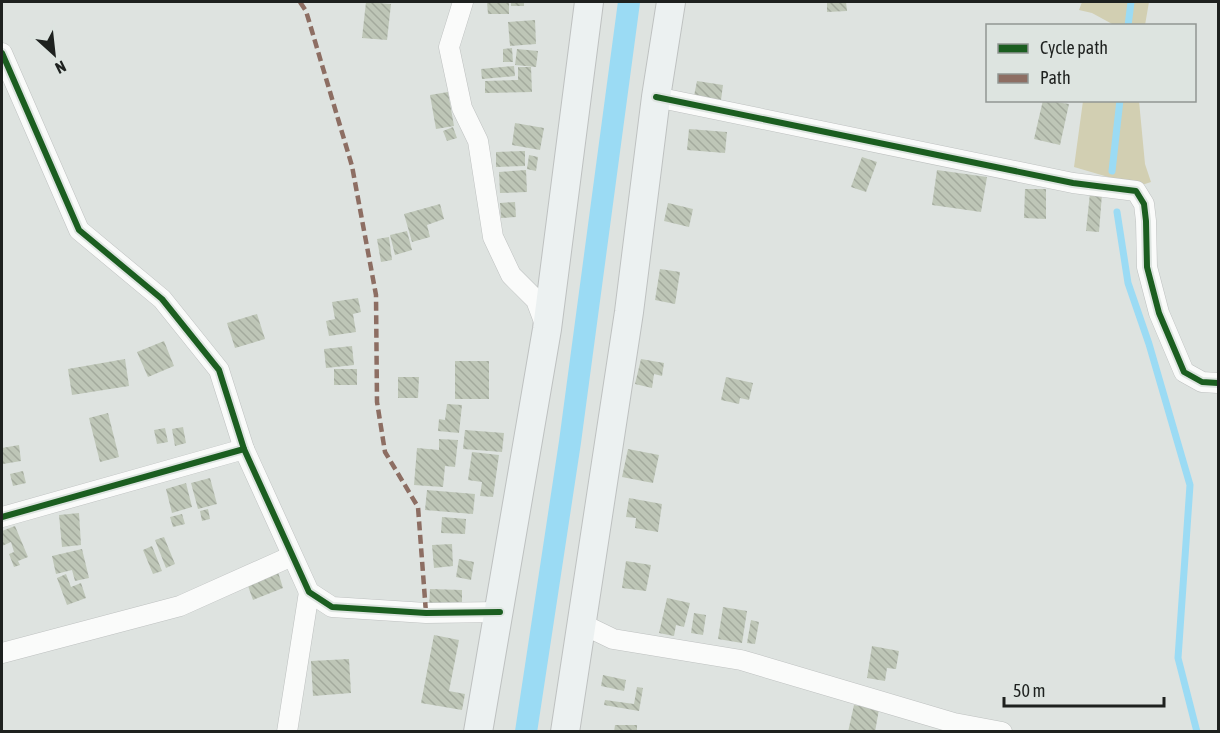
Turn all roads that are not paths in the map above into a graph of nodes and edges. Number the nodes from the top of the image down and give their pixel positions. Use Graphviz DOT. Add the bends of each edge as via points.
graph roads {
  1 [pos="463,2"];
  2 [pos="589,2"];
  3 [pos="671,2"];
  4 [pos="2,53"];
  5 [pos="656,97"];
  6 [pos="547,329"];
  7 [pos="1218,383"];
  8 [pos="244,449"];
  9 [pos="2,517"];
  10 [pos="292,556"];
  11 [pos="309,592"];
  12 [pos="500,612"];
  13 [pos="582,624"];
  14 [pos="2,653"];
  15 [pos="287,732"];
  16 [pos="478,732"];
  17 [pos="565,732"];
  18 [pos="1002,732"];
  1 -- 6 [label="street" via="449,46 462,108 478,141 493,237 511,275 536,300"];
  2 -- 6 [label="main road"];
  3 -- 5 [label="main road"];
  4 -- 8 [label="street" via="79,230 162,299 219,370"];
  5 -- 7 [label="street" via="1073,183 1136,191 1144,204 1147,267 1159,313 1184,372 1202,382"];
  5 -- 13 [label="main road"];
  6 -- 12 [label="main road"];
  8 -- 9 [label="street"];
  8 -- 10 [label="street"];
  10 -- 11 [label="street"];
  10 -- 14 [label="street" via="180,606"];
  11 -- 12 [label="street" via="332,607 426,613"];
  11 -- 15 [label="street"];
  12 -- 16 [label="main road"];
  13 -- 17 [label="main road"];
  13 -- 18 [label="street" via="613,639 741,660 954,723"];
}
